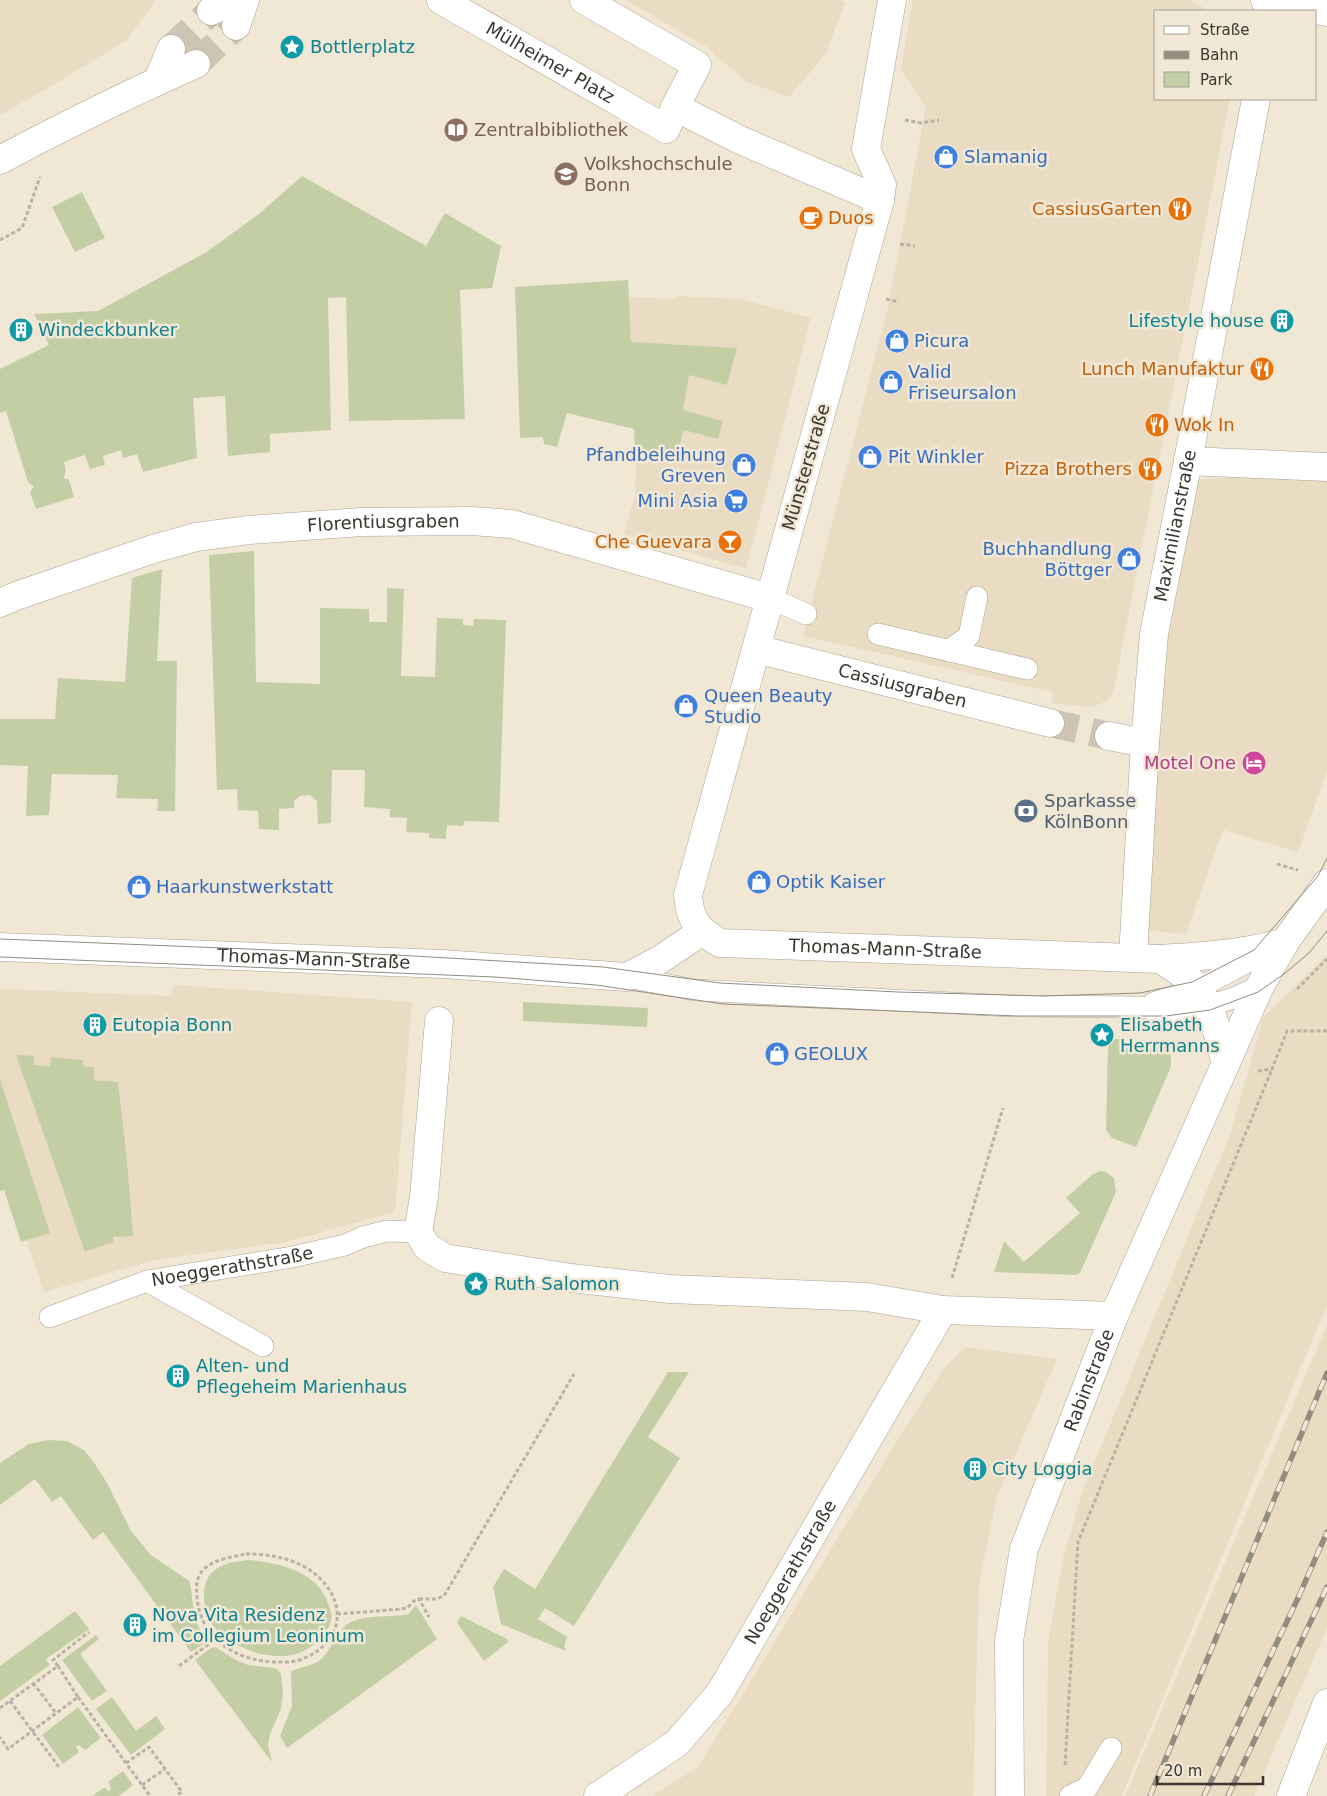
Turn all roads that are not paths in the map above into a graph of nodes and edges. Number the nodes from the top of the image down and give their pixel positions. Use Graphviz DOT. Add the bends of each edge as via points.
graph roads {
  1 [pos="245,0"];
  2 [pos="441,0"];
  3 [pos="584,0"];
  4 [pos="892,0"];
  5 [pos="1271,4"];
  6 [pos="1313,10"];
  7 [pos="227,12"];
  8 [pos="171,49"];
  9 [pos="196,64"];
  10 [pos="158,80"];
  11 [pos="1256,100"];
  12 [pos="675,107"];
  13 [pos="0,160"];
  14 [pos="880,200"];
  15 [pos="1188,461"];
  16 [pos="1327,467"];
  17 [pos="977,597"];
  18 [pos="769,598"];
  19 [pos="0,603"];
  20 [pos="806,614"];
  21 [pos="878,634"];
  22 [pos="756,649"];
  23 [pos="948,651"];
  24 [pos="1027,669"];
  25 [pos="1050,722"];
  26 [pos="1109,736"];
  27 [pos="1144,744"];
  28 [pos="1327,883"];
  29 [pos="701,932"];
  30 [pos="1285,942"];
  31 [pos="0,947"];
  32 [pos="1133,958"];
  33 [pos="1160,960"];
  34 [pos="627,977"];
  35 [pos="1260,986"];
  36 [pos="1202,998"];
  37 [pos="439,1021"];
  38 [pos="1226,1063"];
  39 [pos="418,1232"];
  40 [pos="147,1281"];
  41 [pos="943,1310"];
  42 [pos="50,1316"];
  43 [pos="1114,1316"];
  44 [pos="263,1346"];
  45 [pos="1327,1703"];
  46 [pos="1111,1748"];
  47 [pos="598,1796"];
  48 [pos="1010,1796"];
  49 [pos="1070,1796"];
  50 [pos="1291,1796"];
  1 -- 7 [label="street"];
  2 -- 12 [label="street, Mülheimer Platz" via="666,129"];
  3 -- 12 [label="street, Mülheimer Platz" via="697,65"];
  4 -- 14 [label="street, Münsterstraße" via="866,149 882,185"];
  5 -- 6 [label="street"];
  8 -- 10 [label="street"];
  9 -- 10 [label="street"];
  10 -- 13 [label="street"];
  11 -- 15 [label="street, Maximilianstraße"];
  12 -- 14 [label="street" via="740,140"];
  14 -- 18 [label="street, Münsterstraße"];
  15 -- 16 [label="street"];
  15 -- 27 [label="street, Maximilianstraße" via="1154,634"];
  17 -- 23 [label="lane" via="969,636"];
  18 -- 19 [label="street, Florentiusgraben" via="512,524 472,520 399,520 196,537 153,548"];
  18 -- 20 [label="lane"];
  18 -- 22 [label="street, Münsterstraße"];
  21 -- 23 [label="lane"];
  22 -- 25 [label="street, Cassiusgraben"];
  22 -- 29 [label="street, Münsterstraße" via="688,895 689,908"];
  23 -- 24 [label="lane"];
  26 -- 27 [label="street"];
  27 -- 32 [label="street, Maximilianstraße"];
  28 -- 30 [label="street, Rabinstraße"];
  29 -- 32 [label="street, Thomas-Mann-Straße" via="720,943"];
  29 -- 34 [label="street"];
  30 -- 33 [label="street, Thomas-Mann-Straße" via="1225,955"];
  30 -- 35 [label="street, Rabinstraße"];
  30 -- 36 [label="lane, Thomas-Mann-Straße"];
  31 -- 34 [label="street, Thomas-Mann-Straße" via="443,964"];
  32 -- 33 [label="street, Thomas-Mann-Straße"];
  33 -- 36 [label="street, Thomas-Mann-Straße" via="1192,982"];
  34 -- 36 [label="lane, Thomas-Mann-Straße" via="695,990 1011,1006 1141,1006"];
  35 -- 36 [label="lane, Thomas-Mann-Straße" via="1234,998"];
  35 -- 38 [label="street, Rabinstraße"];
  36 -- 38 [label="street, Thomas-Mann-Straße"];
  37 -- 39 [label="street" via="424,1198"];
  38 -- 43 [label="street, Rabinstraße"];
  39 -- 40 [label="lane, Noeggerathstraße" via="387,1231 345,1245"];
  39 -- 41 [label="street" via="427,1248 444,1258 531,1272 670,1289 867,1297"];
  40 -- 42 [label="lane, Noeggerathstraße"];
  40 -- 44 [label="lane"];
  41 -- 43 [label="street"];
  41 -- 47 [label="street, Noeggerathstraße" via="720,1693 677,1744"];
  43 -- 48 [label="street, Rabinstraße" via="1024,1549 1009,1641"];
  45 -- 50 [label="street"];
  46 -- 49 [label="lane" via="1087,1788"];
}
